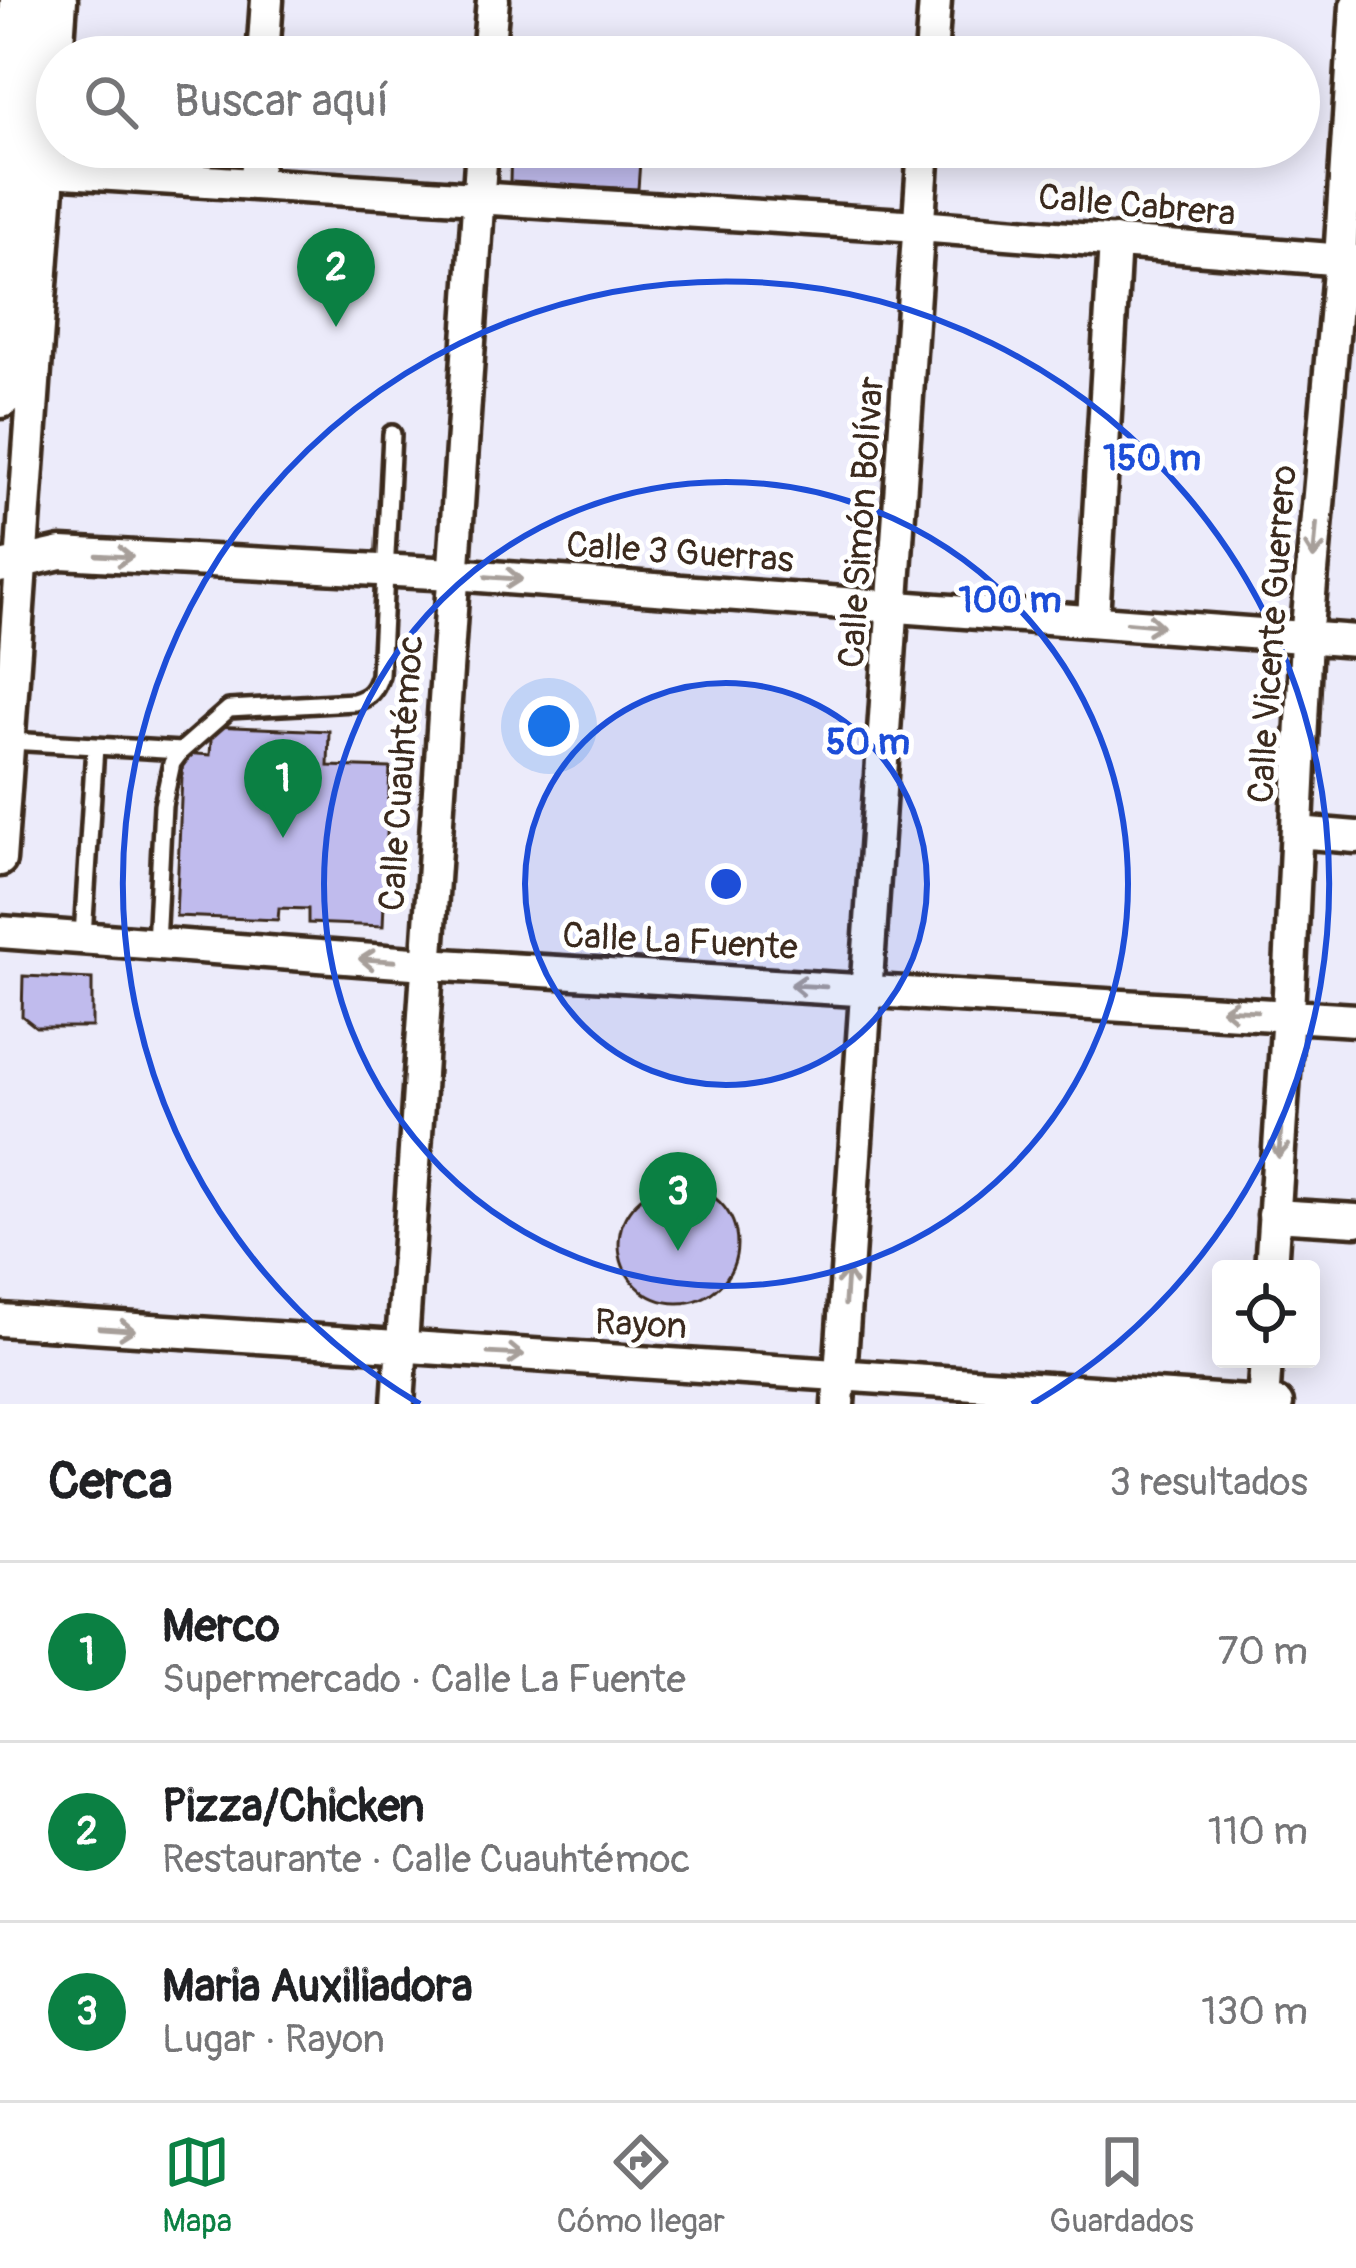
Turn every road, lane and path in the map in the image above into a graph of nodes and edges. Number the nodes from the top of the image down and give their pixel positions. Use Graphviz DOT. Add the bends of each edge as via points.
graph roads {
  1 [pos="25,0"];
  2 [pos="61,0"];
  3 [pos="267,0"];
  4 [pos="493,0"];
  5 [pos="935,0"];
  6 [pos="1356,6"];
  7 [pos="59,36"];
  8 [pos="264,36"];
  9 [pos="490,36"];
  10 [pos="932,36"];
  11 [pos="49,168"];
  12 [pos="257,168"];
  13 [pos="480,168"];
  14 [pos="923,168"];
  15 [pos="49,171"];
  16 [pos="256,182"];
  17 [pos="478,201"];
  18 [pos="919,226"];
  19 [pos="1115,241"];
  20 [pos="1348,260"];
  21 [pos="0,393"];
  22 [pos="392,434"];
  23 [pos="11,563"];
  24 [pos="384,570"];
  25 [pos="453,574"];
  26 [pos="894,604"];
  27 [pos="1093,619"];
  28 [pos="1306,639"];
  29 [pos="1356,641"];
  30 [pos="10,741"];
  31 [pos="95,747"];
  32 [pos="181,751"];
  33 [pos="1297,832"];
  34 [pos="1356,837"];
  35 [pos="0,860"];
  36 [pos="0,932"];
  37 [pos="82,937"];
  38 [pos="155,944"];
  39 [pos="426,964"];
  40 [pos="867,990"];
  41 [pos="1288,1013"];
  42 [pos="1356,1020"];
  43 [pos="1274,1215"];
  44 [pos="1356,1220"];
  45 [pos="1272,1260"];
  46 [pos="0,1321"];
  47 [pos="401,1348"];
  48 [pos="1265,1368"];
  49 [pos="839,1389"];
  50 [pos="1263,1403"];
  51 [pos="398,1404"];
  52 [pos="1277,1404"];
  1 -- 21 [label="main road"];
  2 -- 7 [label="street"];
  3 -- 8 [label="street"];
  4 -- 9 [label="street"];
  5 -- 10 [label="street"];
  6 -- 20 [label="street, Calle Vicente Guerrero"];
  11 -- 15 [label="street"];
  12 -- 16 [label="street"];
  13 -- 17 [label="street, Calle Cuauhtémoc"];
  14 -- 18 [label="street, Calle Simón Bolívar"];
  15 -- 16 [label="street, Calle Cabrera"];
  15 -- 23 [label="street"];
  16 -- 17 [label="street, Calle Cabrera"];
  17 -- 18 [label="street, Calle Cabrera"];
  17 -- 25 [label="street, Calle Cuauhtémoc"];
  18 -- 19 [label="street, Calle Cabrera"];
  18 -- 26 [label="street, Calle Simón Bolívar"];
  19 -- 20 [label="street, Calle Cabrera"];
  19 -- 27 [label="street"];
  20 -- 28 [label="street, Calle Vicente Guerrero, one-way"];
  22 -- 24 [label="lane"];
  23 -- 24 [label="street, Calle 3 Guerras, one-way" via="61,553"];
  23 -- 30 [label="street"];
  24 -- 25 [label="street, Calle 3 Guerras"];
  24 -- 32 [label="lane" via="380,675 367,698 229,709"];
  25 -- 26 [label="street, Calle 3 Guerras, one-way"];
  25 -- 39 [label="street, Calle Cuauhtémoc"];
  26 -- 27 [label="street, Calle 3 Guerras"];
  26 -- 40 [label="street, Calle Simón Bolívar"];
  27 -- 28 [label="street, Calle 3 Guerras, one-way"];
  28 -- 29 [label="street, Calle 3 Guerras"];
  28 -- 33 [label="street, Calle Vicente Guerrero"];
  30 -- 31 [label="lane"];
  30 -- 35 [label="street"];
  31 -- 32 [label="lane"];
  31 -- 37 [label="lane"];
  32 -- 38 [label="lane" via="163,805"];
  33 -- 34 [label="street"];
  33 -- 41 [label="street, Calle Vicente Guerrero"];
  36 -- 37 [label="street, Calle La Fuente"];
  37 -- 38 [label="street, Calle La Fuente"];
  39 -- 38 [label="street, Calle La Fuente, one-way"];
  40 -- 39 [label="street, Calle La Fuente, one-way"];
  39 -- 47 [label="street, Calle Cuauhtémoc"];
  41 -- 40 [label="street, Calle La Fuente, one-way"];
  49 -- 40 [label="street, Calle Simón Bolívar, one-way"];
  41 -- 42 [label="street, Calle La Fuente"];
  41 -- 43 [label="street, Calle Vicente Guerrero, one-way"];
  43 -- 44 [label="street"];
  43 -- 45 [label="street, Calle Vicente Guerrero"];
  46 -- 47 [label="street, Rayon, one-way"];
  47 -- 49 [label="street, Rayon, one-way"];
  47 -- 51 [label="street, Calle Cuauhtémoc"];
  48 -- 50 [label="street"];
  49 -- 50 [label="street, Rayon"];
  50 -- 52 [label="street, Rayon"];
}
